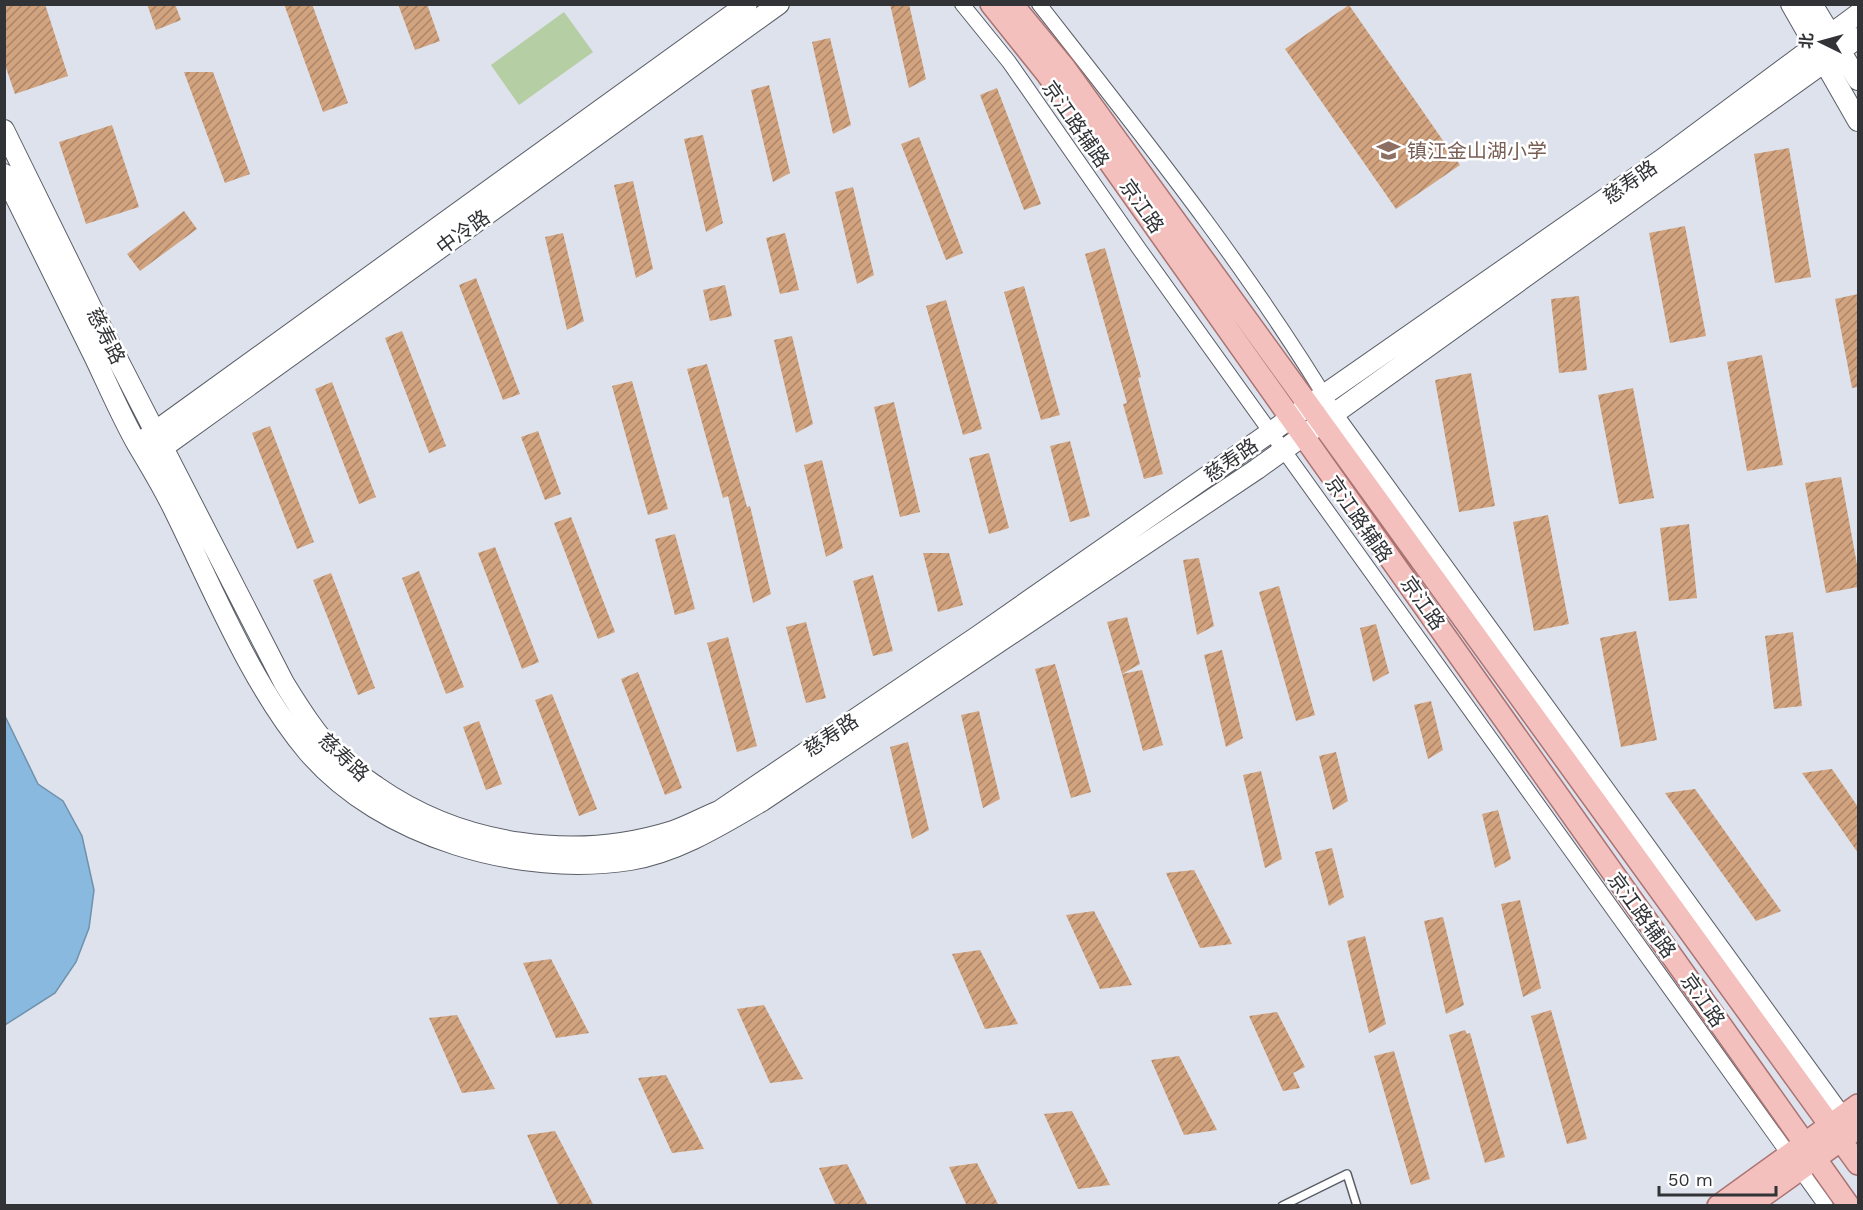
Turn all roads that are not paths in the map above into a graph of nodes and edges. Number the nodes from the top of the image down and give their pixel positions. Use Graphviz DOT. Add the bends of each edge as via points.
graph roads {
  1 [pos="747,4"];
  2 [pos="779,4"];
  3 [pos="962,4"];
  4 [pos="991,4"];
  5 [pos="1012,4"];
  6 [pos="1039,4"];
  7 [pos="1791,4"];
  8 [pos="1812,4"];
  9 [pos="1858,14"];
  10 [pos="1858,38"];
  11 [pos="1828,48"];
  12 [pos="1858,80"];
  13 [pos="1858,121"];
  14 [pos="4,130"];
  15 [pos="4,174"];
  16 [pos="1308,406"];
  17 [pos="1320,423"];
  18 [pos="1273,431"];
  19 [pos="159,440"];
  20 [pos="1286,449"];
  21 [pos="142,452"];
  22 [pos="1849,1126"];
  23 [pos="1802,1157"];
  24 [pos="1858,1164"];
  25 [pos="1282,1206"];
  26 [pos="1357,1206"];
  27 [pos="1718,1206"];
  28 [pos="1749,1206"];
  29 [pos="1826,1206"];
  30 [pos="1849,1206"];
  1 -- 19 [label="street, 中冷路"];
  2 -- 19 [label="street, 中冷路"];
  3 -- 18 [label="street, 京江路辅路" via="1009,62"];
  4 -- 16 [label="main road, 京江路"];
  5 -- 16 [label="main road, 京江路" via="1064,67"];
  6 -- 16 [label="street" via="1196,204"];
  7 -- 11 [label="street"];
  8 -- 11 [label="street"];
  9 -- 11 [label="street, 慈寿路"];
  10 -- 11 [label="street, 慈寿路"];
  11 -- 12 [label="street"];
  11 -- 13 [label="street"];
  11 -- 16 [label="street, 慈寿路"];
  11 -- 17 [label="street, 慈寿路"];
  14 -- 19 [label="street, 慈寿路"];
  15 -- 21 [label="street, 慈寿路"];
  16 -- 17 [label="main road, 京江路"];
  16 -- 18 [label="street, 慈寿路"];
  17 -- 20 [label="street, 慈寿路"];
  17 -- 22 [label="main road, 京江路"];
  17 -- 23 [label="main road, 京江路"];
  18 -- 19 [label="street, 慈寿路" via="719,810 674,830 628,842 590,846 513,842 433,820 400,803 339,758 305,719 284,683"];
  18 -- 20 [label="street, 京江路辅路"];
  19 -- 21 [label="street, 中冷路"];
  20 -- 21 [label="street, 慈寿路" via="762,801 684,844 632,860 595,862 517,860 480,852 431,836 347,790 309,753 267,691 217,602"];
  20 -- 23 [label="street, 京江路辅路"];
  22 -- 23 [label="main road"];
  22 -- 24 [label="main road, 京江路"];
  23 -- 27 [label="main road"];
  23 -- 28 [label="main road"];
  23 -- 29 [label="street, 京江路辅路"];
  23 -- 30 [label="main road, 京江路"];
  25 -- 26 [label="lane" via="1347,1174"];
}
